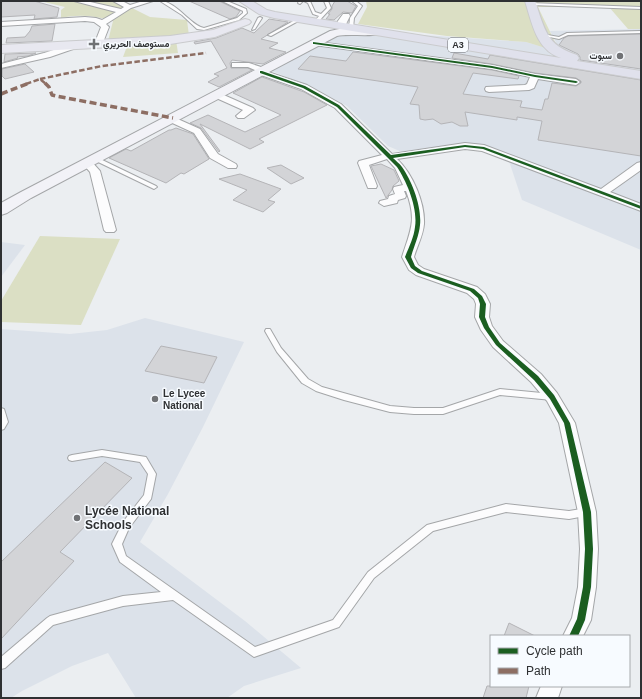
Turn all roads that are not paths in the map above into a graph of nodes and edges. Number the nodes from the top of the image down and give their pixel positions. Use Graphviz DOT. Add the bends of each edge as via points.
graph roads {
  1 [pos="77,1"];
  2 [pos="116,1"];
  3 [pos="150,1"];
  4 [pos="162,1"];
  5 [pos="224,1"];
  6 [pos="243,1"];
  7 [pos="306,1"];
  8 [pos="326,1"];
  9 [pos="354,1"];
  10 [pos="554,1"];
  11 [pos="530,3"];
  12 [pos="557,5"];
  13 [pos="129,7"];
  14 [pos="641,8"];
  15 [pos="120,11"];
  16 [pos="297,19"];
  17 [pos="102,23"];
  18 [pos="346,23"];
  19 [pos="1,24"];
  20 [pos="249,26"];
  21 [pos="321,28"];
  22 [pos="377,32"];
  23 [pos="540,32"];
  24 [pos="641,32"];
  25 [pos="270,35"];
  26 [pos="385,43"];
  27 [pos="98,45"];
  28 [pos="73,46"];
  29 [pos="473,48"];
  30 [pos="1,49"];
  31 [pos="374,51"];
  32 [pos="235,65"];
  33 [pos="1,66"];
  34 [pos="263,71"];
  35 [pos="641,71"];
  36 [pos="641,75"];
  37 [pos="535,76"];
  38 [pos="576,82"];
  39 [pos="489,89"];
  40 [pos="217,95"];
  41 [pos="241,116"];
  42 [pos="171,119"];
  43 [pos="388,156"];
  44 [pos="92,161"];
  45 [pos="641,165"];
  46 [pos="232,166"];
  47 [pos="372,186"];
  48 [pos="154,187"];
  49 [pos="409,187"];
  50 [pos="602,193"];
  51 [pos="384,203"];
  52 [pos="641,208"];
  53 [pos="1,210"];
  54 [pos="110,230"];
  55 [pos="268,331"];
  56 [pos="552,397"];
  57 [pos="1,411"];
  58 [pos="1,427"];
  59 [pos="72,458"];
  60 [pos="587,512"];
  61 [pos="174,595"];
  62 [pos="574,635"];
  63 [pos="1,664"];
  64 [pos="552,687"];
  65 [pos="547,698"];
  1 -- 15 [label="street"];
  2 -- 13 [label="street"];
  3 -- 13 [label="street"];
  4 -- 5 [label="lane" via="183,14 198,28 204,29 238,19 245,13 245,10"];
  6 -- 16 [label="highway, A3" via="263,12"];
  6 -- 20 [label="highway" via="253,13"];
  7 -- 21 [label="lane" via="309,2"];
  8 -- 21 [label="lane" via="329,8"];
  9 -- 18 [label="lane" via="360,6"];
  10 -- 12 [label="lane"];
  11 -- 12 [label="lane"];
  11 -- 23 [label="highway"];
  12 -- 14 [label="lane"];
  13 -- 15 [label="street"];
  15 -- 17 [label="street"];
  16 -- 20 [label="highway" via="260,18"];
  16 -- 21 [label="highway, A3"];
  16 -- 25 [label="lane"];
  17 -- 19 [label="street" via="85,19"];
  17 -- 27 [label="street" via="105,27"];
  18 -- 21 [label="highway, A3"];
  18 -- 22 [label="highway, A3"];
  20 -- 27 [label="main road" via="200,36"];
  21 -- 22 [label="main road"];
  21 -- 31 [label="street"];
  21 -- 34 [label="main road"];
  22 -- 29 [label="highway, A3"];
  23 -- 24 [label="lane" via="559,38 581,32"];
  23 -- 29 [label="highway" via="531,48"];
  23 -- 35 [label="highway" via="552,50 562,55"];
  26 -- 31 [label="street"];
  27 -- 28 [label="main road"];
  28 -- 30 [label="main road"];
  28 -- 33 [label="street"];
  29 -- 36 [label="highway, A3"];
  31 -- 37 [label="street" via="492,67"];
  32 -- 34 [label="street" via="249,65"];
  34 -- 40 [label="main road"];
  34 -- 43 [label="street" via="304,87 338,106"];
  37 -- 38 [label="street"];
  37 -- 39 [label="street" via="531,86 526,88"];
  40 -- 41 [label="street" via="250,110"];
  40 -- 42 [label="main road"];
  42 -- 44 [label="main road"];
  42 -- 46 [label="street" via="197,131 206,140 214,156"];
  43 -- 47 [label="street" via="363,163"];
  43 -- 49 [label="street" via="404,172"];
  43 -- 50 [label="street" via="465,146 484,148"];
  44 -- 48 [label="lane"];
  44 -- 53 [label="main road"];
  44 -- 54 [label="street"];
  45 -- 50 [label="street"];
  49 -- 51 [label="street" via="398,189 401,196"];
  49 -- 56 [label="street" via="419,223 408,257 413,268 472,290 480,297 483,304 482,317 498,344 536,378"];
  50 -- 52 [label="street"];
  55 -- 56 [label="lane" via="279,350 305,381 319,389 390,409 414,412 443,410 500,392"];
  56 -- 60 [label="street" via="567,423"];
  57 -- 58 [label="lane" via="4,422"];
  59 -- 61 [label="lane" via="102,453 143,459 152,474 148,496 126,525 117,544 123,559"];
  60 -- 61 [label="lane" via="569,515 506,508 430,528 371,575 336,624 254,652"];
  60 -- 62 [label="street" via="587,587 581,620"];
  61 -- 63 [label="lane" via="123,601 50,621"];
  64 -- 65 [label="street"];
}
